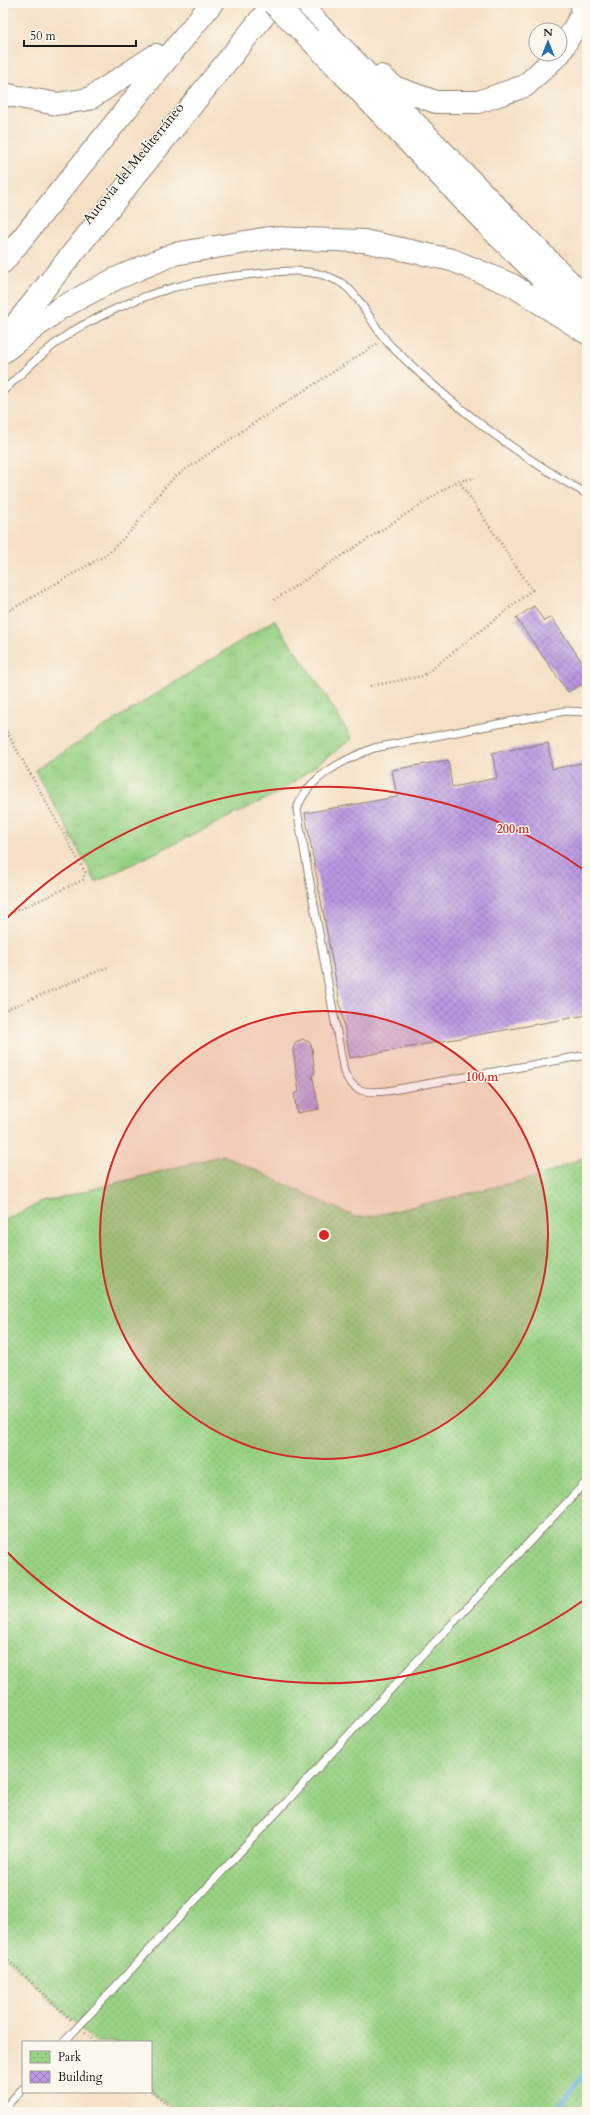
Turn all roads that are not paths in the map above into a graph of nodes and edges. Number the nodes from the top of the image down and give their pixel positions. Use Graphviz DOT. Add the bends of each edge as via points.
graph roads {
  1 [pos="196,3"];
  2 [pos="212,3"];
  3 [pos="260,3"];
  4 [pos="273,3"];
  5 [pos="298,3"];
  6 [pos="583,3"];
  7 [pos="315,32"];
  8 [pos="568,39"];
  9 [pos="156,55"];
  10 [pos="550,62"];
  11 [pos="3,94"];
  12 [pos="3,241"];
  13 [pos="3,262"];
  14 [pos="587,300"];
  15 [pos="3,321"];
  16 [pos="587,323"];
  17 [pos="587,333"];
  18 [pos="3,340"];
  19 [pos="3,352"];
  20 [pos="3,391"];
  21 [pos="587,494"];
  22 [pos="587,712"];
  23 [pos="587,1055"];
  24 [pos="587,1481"];
  25 [pos="65,2041"];
  26 [pos="22,2089"];
  27 [pos="3,2110"];
  1 -- 9 [label="highway"];
  2 -- 13 [label="highway"];
  3 -- 15 [label="highway, Autovía del Mediterráneo"];
  4 -- 7 [label="highway, bridge"];
  4 -- 18 [label="highway"];
  5 -- 7 [label="highway"];
  6 -- 8 [label="highway" via="581,16"];
  7 -- 10 [label="highway" via="394,87 436,102 478,102 525,86"];
  7 -- 14 [label="highway"];
  7 -- 16 [label="highway" via="495,233"];
  9 -- 11 [label="highway" via="89,99 57,104"];
  9 -- 12 [label="highway" via="78,155"];
  17 -- 19 [label="highway" via="512,285 452,260 364,241 269,238 174,254 115,279 59,309"];
  20 -- 21 [label="lane" via="40,355 71,332 118,308 166,288 211,278 297,271 326,276 339,281 358,300 384,340 428,383 498,437"];
  22 -- 23 [label="lane" via="565,711 374,748 351,757 307,789 299,801 297,810 344,1072 350,1084 362,1091 387,1091"];
  24 -- 25 [label="lane" via="421,1656"];
  26 -- 27 [label="lane"];
}
